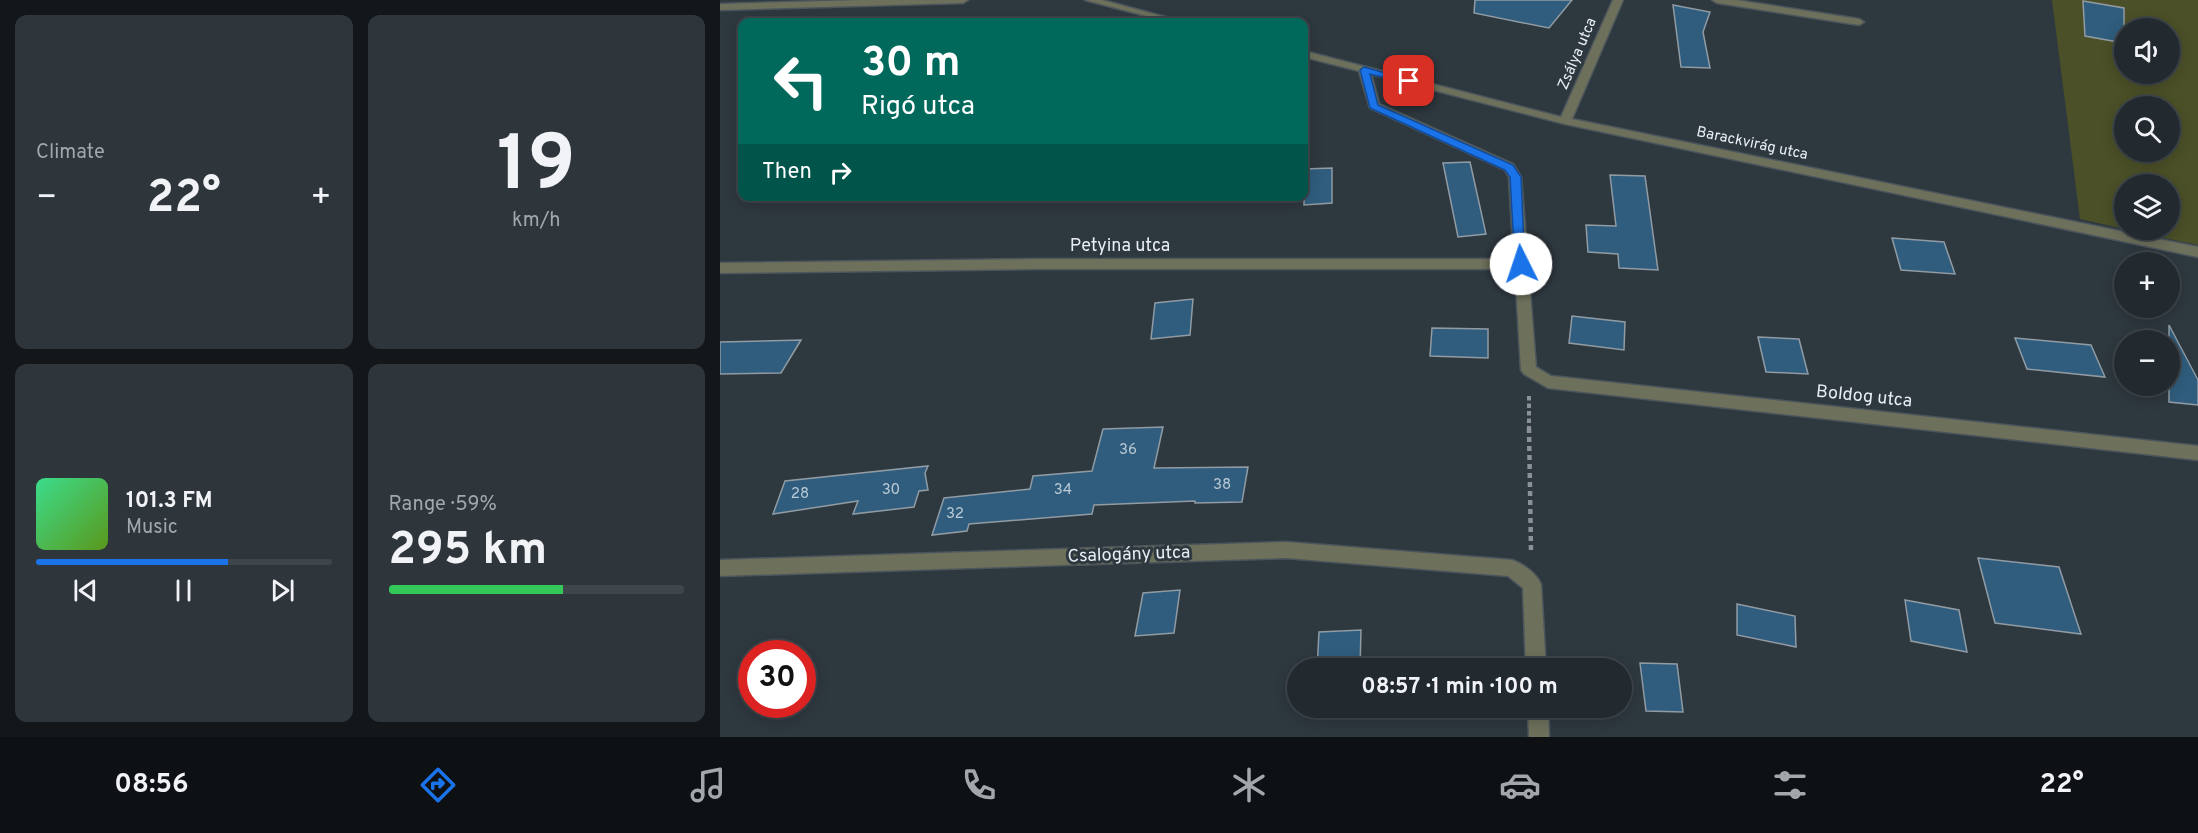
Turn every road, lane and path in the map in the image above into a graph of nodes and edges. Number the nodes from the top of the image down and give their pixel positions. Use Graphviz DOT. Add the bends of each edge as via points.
graph roads {
  1 [pos="946,0"];
  2 [pos="963,0"];
  3 [pos="1090,0"];
  4 [pos="1617,0"];
  5 [pos="1717,0"];
  6 [pos="884,1"];
  7 [pos="1105,2"];
  8 [pos="720,7"];
  9 [pos="1164,18"];
  10 [pos="1859,22"];
  11 [pos="1308,55"];
  12 [pos="1364,70"];
  13 [pos="1565,121"];
  14 [pos="2198,252"];
  15 [pos="1521,264"];
  16 [pos="720,268"];
  17 [pos="1529,370"];
  18 [pos="2198,453"];
  19 [pos="720,567"];
  20 [pos="1532,584"];
  21 [pos="1535,658"];
  22 [pos="1538,718"];
  23 [pos="1539,737"];
  1 -- 2 [label="street"];
  1 -- 6 [label="street"];
  3 -- 7 [label="street"];
  4 -- 13 [label="street, Zsálya utca"];
  5 -- 10 [label="street"];
  6 -- 8 [label="street"];
  7 -- 9 [label="street"];
  11 -- 12 [label="street, Barackvirág utca"];
  12 -- 13 [label="street, Barackvirág utca"];
  12 -- 15 [label="street" via="1374,106 1509,167 1515,177"];
  13 -- 14 [label="street, Barackvirág utca"];
  15 -- 16 [label="street, Petyina utca"];
  15 -- 17 [label="street"];
  17 -- 18 [label="street, Boldog utca" via="1548,382"];
  17 -- 20 [label="path"];
  19 -- 20 [label="street, Csalogány utca" via="1286,550 1512,568"];
  20 -- 21 [label="street"];
  22 -- 23 [label="street"];
}
